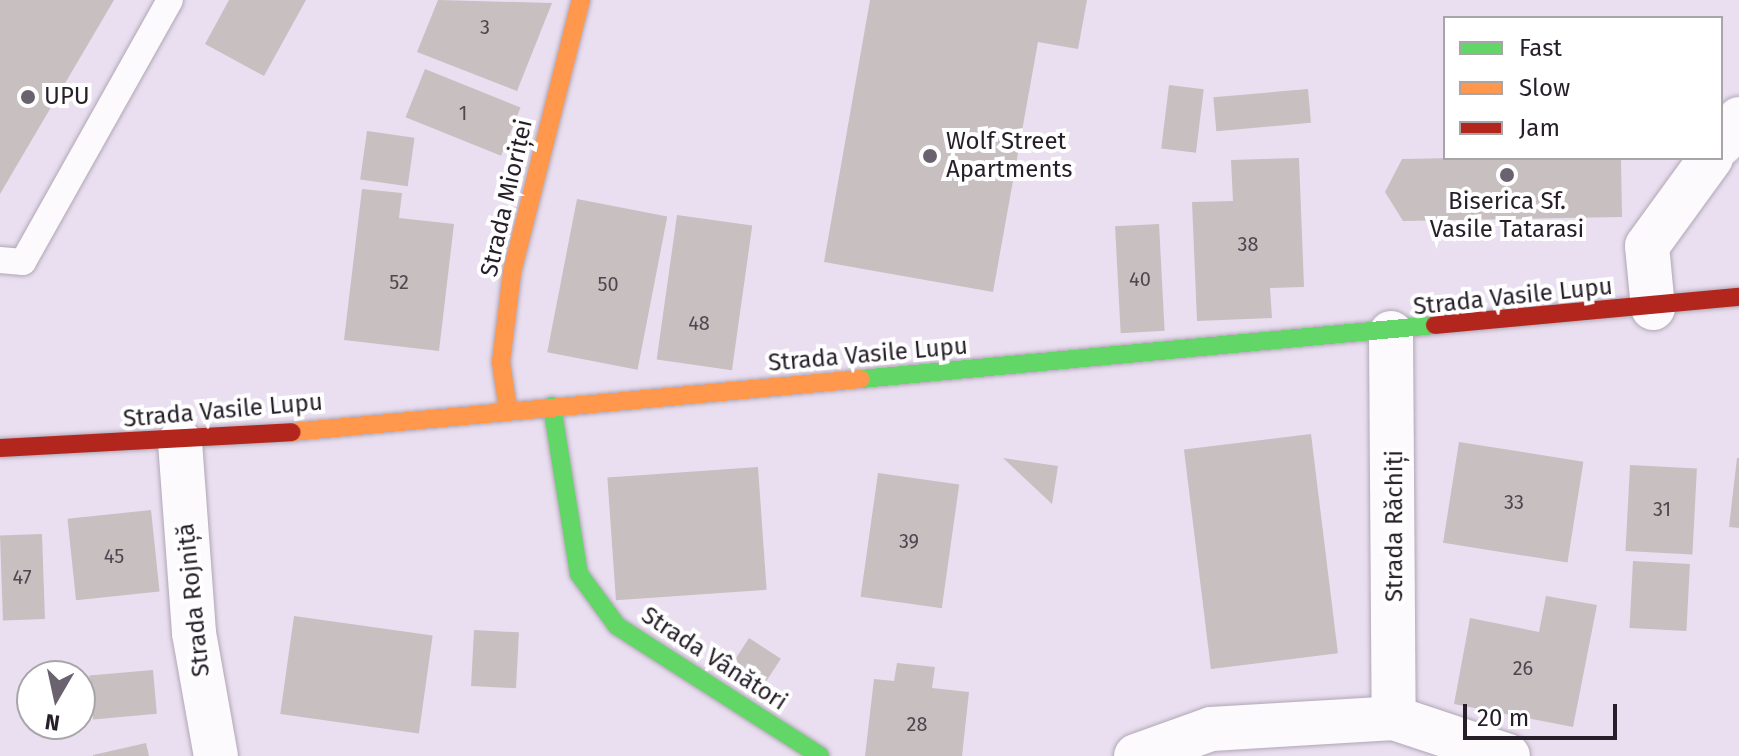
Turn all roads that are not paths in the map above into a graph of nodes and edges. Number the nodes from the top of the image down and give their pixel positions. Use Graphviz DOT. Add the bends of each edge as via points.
graph roads {
  1 [pos="170,0"];
  2 [pos="581,0"];
  3 [pos="1739,119"];
  4 [pos="1723,141"];
  5 [pos="1710,160"];
  6 [pos="0,260"];
  7 [pos="1739,297"];
  8 [pos="1653,308"];
  9 [pos="1391,333"];
  10 [pos="552,406"];
  11 [pos="508,410"];
  12 [pos="180,442"];
  13 [pos="0,448"];
  14 [pos="1394,718"];
  15 [pos="216,756"];
  16 [pos="820,756"];
  17 [pos="1136,756"];
  18 [pos="1508,756"];
  1 -- 6 [label="lane" via="23,262"];
  2 -- 11 [label="main road, Strada Mioriței" via="512,272 501,362"];
  3 -- 4 [label="street"];
  5 -- 8 [label="street" via="1647,246"];
  7 -- 8 [label="main road, Strada Vasile Lupu"];
  8 -- 9 [label="main road, Strada Vasile Lupu"];
  9 -- 10 [label="main road, Strada Vasile Lupu"];
  9 -- 14 [label="street, Strada Răchiți"];
  10 -- 11 [label="main road, Strada Vasile Lupu"];
  10 -- 16 [label="main road, Strada Vânători" via="579,574 617,626"];
  11 -- 12 [label="main road, Strada Vasile Lupu"];
  12 -- 13 [label="main road, Strada Vasile Lupu"];
  12 -- 15 [label="street, Strada Rojniță" via="194,633"];
  14 -- 17 [label="street" via="1211,729"];
  14 -- 18 [label="street"];
}
